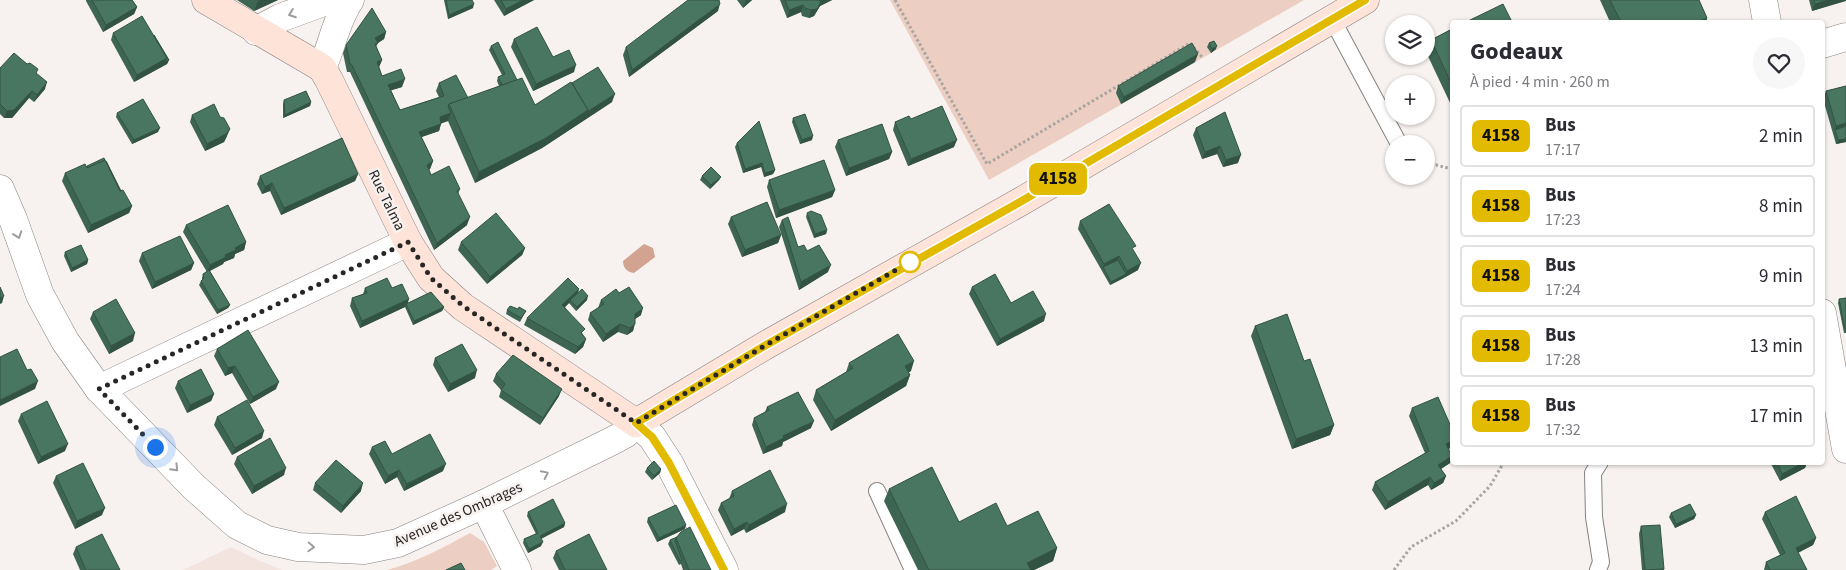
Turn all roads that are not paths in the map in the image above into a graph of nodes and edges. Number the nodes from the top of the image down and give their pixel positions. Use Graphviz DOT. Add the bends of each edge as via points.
graph roads {
  1 [pos="206,0"];
  2 [pos="329,0"];
  3 [pos="350,0"];
  4 [pos="1365,0"];
  5 [pos="1763,0"];
  6 [pos="1332,19"];
  7 [pos="1767,20"];
  8 [pos="256,31"];
  9 [pos="1846,37"];
  10 [pos="1825,43"];
  11 [pos="322,68"];
  12 [pos="1394,135"];
  13 [pos="0,189"];
  14 [pos="408,242"];
  15 [pos="1825,330"];
  16 [pos="1834,379"];
  17 [pos="99,389"];
  18 [pos="636,423"];
  19 [pos="1846,449"];
  20 [pos="1598,465"];
  21 [pos="877,491"];
  22 [pos="484,504"];
  23 [pos="517,570"];
  24 [pos="724,570"];
  25 [pos="913,570"];
  26 [pos="1598,570"];
  1 -- 8 [label="main road"];
  2 -- 8 [label="street, one-way" via="280,18"];
  3 -- 11 [label="street" via="344,8"];
  4 -- 6 [label="main road"];
  5 -- 7 [label="street"];
  6 -- 12 [label="lane"];
  6 -- 18 [label="main road"];
  8 -- 11 [label="main road"];
  9 -- 10 [label="street"];
  11 -- 14 [label="main road, Rue Talma"];
  13 -- 17 [label="street, Avenue des Ombrages, one-way" via="40,295 65,342"];
  14 -- 17 [label="street"];
  14 -- 18 [label="main road, Rue Talma" via="431,278 463,306"];
  15 -- 16 [label="street"];
  16 -- 19 [label="street"];
  17 -- 22 [label="street, Avenue des Ombrages, one-way" via="194,487 237,525 267,540 298,547 364,550 398,543"];
  22 -- 18 [label="street, Avenue des Ombrages, one-way" via="626,434"];
  18 -- 24 [label="street" via="652,437 669,463"];
  20 -- 26 [label="lane" via="1593,473 1594,517 1601,562"];
  21 -- 25 [label="lane"];
  22 -- 23 [label="street"];
}
